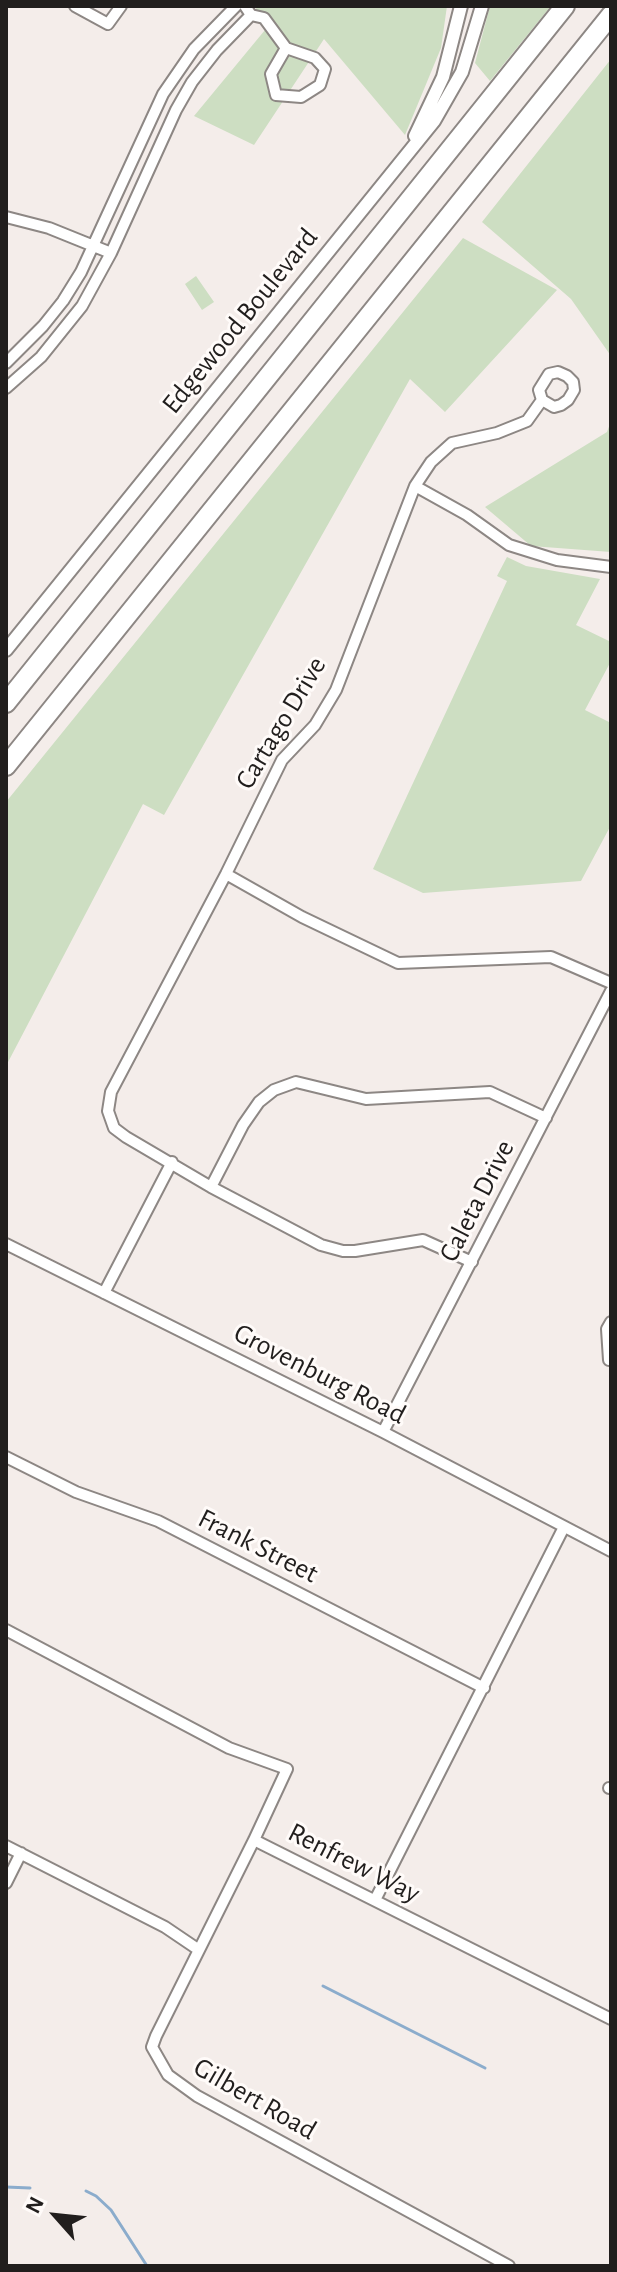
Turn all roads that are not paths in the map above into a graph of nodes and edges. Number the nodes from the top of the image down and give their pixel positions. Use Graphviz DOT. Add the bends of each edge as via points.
graph roads {
  1 [pos="75,6"];
  2 [pos="121,6"];
  3 [pos="236,6"];
  4 [pos="461,6"];
  5 [pos="482,6"];
  6 [pos="565,6"];
  7 [pos="248,11"];
  8 [pos="611,15"];
  9 [pos="286,48"];
  10 [pos="176,73"];
  11 [pos="192,82"];
  12 [pos="406,153"];
  13 [pos="6,217"];
  14 [pos="93,247"];
  15 [pos="111,253"];
  16 [pos="6,363"];
  17 [pos="6,388"];
  18 [pos="542,400"];
  19 [pos="415,486"];
  20 [pos="611,567"];
  21 [pos="6,650"];
  22 [pos="6,703"];
  23 [pos="6,766"];
  24 [pos="226,874"];
  25 [pos="611,983"];
  26 [pos="611,991"];
  27 [pos="546,1118"];
  28 [pos="172,1162"];
  29 [pos="211,1187"];
  30 [pos="6,1244"];
  31 [pos="472,1262"];
  32 [pos="104,1293"];
  33 [pos="611,1322"];
  34 [pos="609,1360"];
  35 [pos="383,1432"];
  36 [pos="6,1457"];
  37 [pos="564,1527"];
  38 [pos="611,1551"];
  39 [pos="6,1630"];
  40 [pos="484,1688"];
  41 [pos="254,1840"];
  42 [pos="6,1846"];
  43 [pos="21,1853"];
  44 [pos="6,1883"];
  45 [pos="375,1900"];
  46 [pos="199,1950"];
  47 [pos="611,2019"];
  48 [pos="509,2266"];
  1 -- 2 [label="street" via="108,24"];
  3 -- 10 [label="street"];
  4 -- 12 [label="street" via="443,77"];
  5 -- 12 [label="street, Edgewood Boulevard" via="462,72 434,121"];
  6 -- 22 [label="highway"];
  7 -- 9 [label="street" via="264,18"];
  7 -- 11 [label="street"];
  8 -- 23 [label="highway"];
  9 -- 9 [label="street" via="271,74 276,95 301,97 320,85 325,69 315,58"];
  10 -- 11 [label="street"];
  10 -- 14 [label="street"];
  11 -- 15 [label="street"];
  12 -- 21 [label="street, Edgewood Boulevard"];
  13 -- 14 [label="street"];
  14 -- 15 [label="street"];
  14 -- 16 [label="street" via="63,301"];
  15 -- 17 [label="street" via="57,340"];
  18 -- 19 [label="street, Cartago Drive" via="527,421 452,443"];
  19 -- 20 [label="street" via="509,545 557,560"];
  19 -- 24 [label="street, Cartago Drive" via="336,690 315,725 282,760"];
  24 -- 25 [label="street" via="398,963 551,957"];
  24 -- 28 [label="street, Cartago Drive" via="111,1092 110,1122"];
  26 -- 27 [label="street, Caleta Drive"];
  27 -- 29 [label="street" via="490,1092 366,1099 296,1082 259,1102"];
  27 -- 31 [label="street, Caleta Drive"];
  28 -- 29 [label="street"];
  28 -- 32 [label="street"];
  29 -- 31 [label="street" via="333,1249 355,1251 423,1240"];
  30 -- 32 [label="street, Grovenburg Road"];
  31 -- 35 [label="street, Caleta Drive"];
  32 -- 35 [label="street, Grovenburg Road"];
  33 -- 34 [label="street"];
  35 -- 37 [label="street, Grovenburg Road"];
  36 -- 40 [label="street, Frank Street" via="76,1492 158,1521"];
  37 -- 38 [label="street, Grovenburg Road"];
  37 -- 40 [label="street"];
  39 -- 41 [label="street, Renfrew Way" via="229,1748 287,1769"];
  40 -- 45 [label="street"];
  41 -- 45 [label="street, Renfrew Way"];
  41 -- 46 [label="street"];
  42 -- 43 [label="street"];
  43 -- 44 [label="street"];
  43 -- 46 [label="street"];
  45 -- 47 [label="street, Renfrew Way"];
  46 -- 48 [label="street, Gilbert Road" via="152,2047 168,2075 197,2096"];
}
